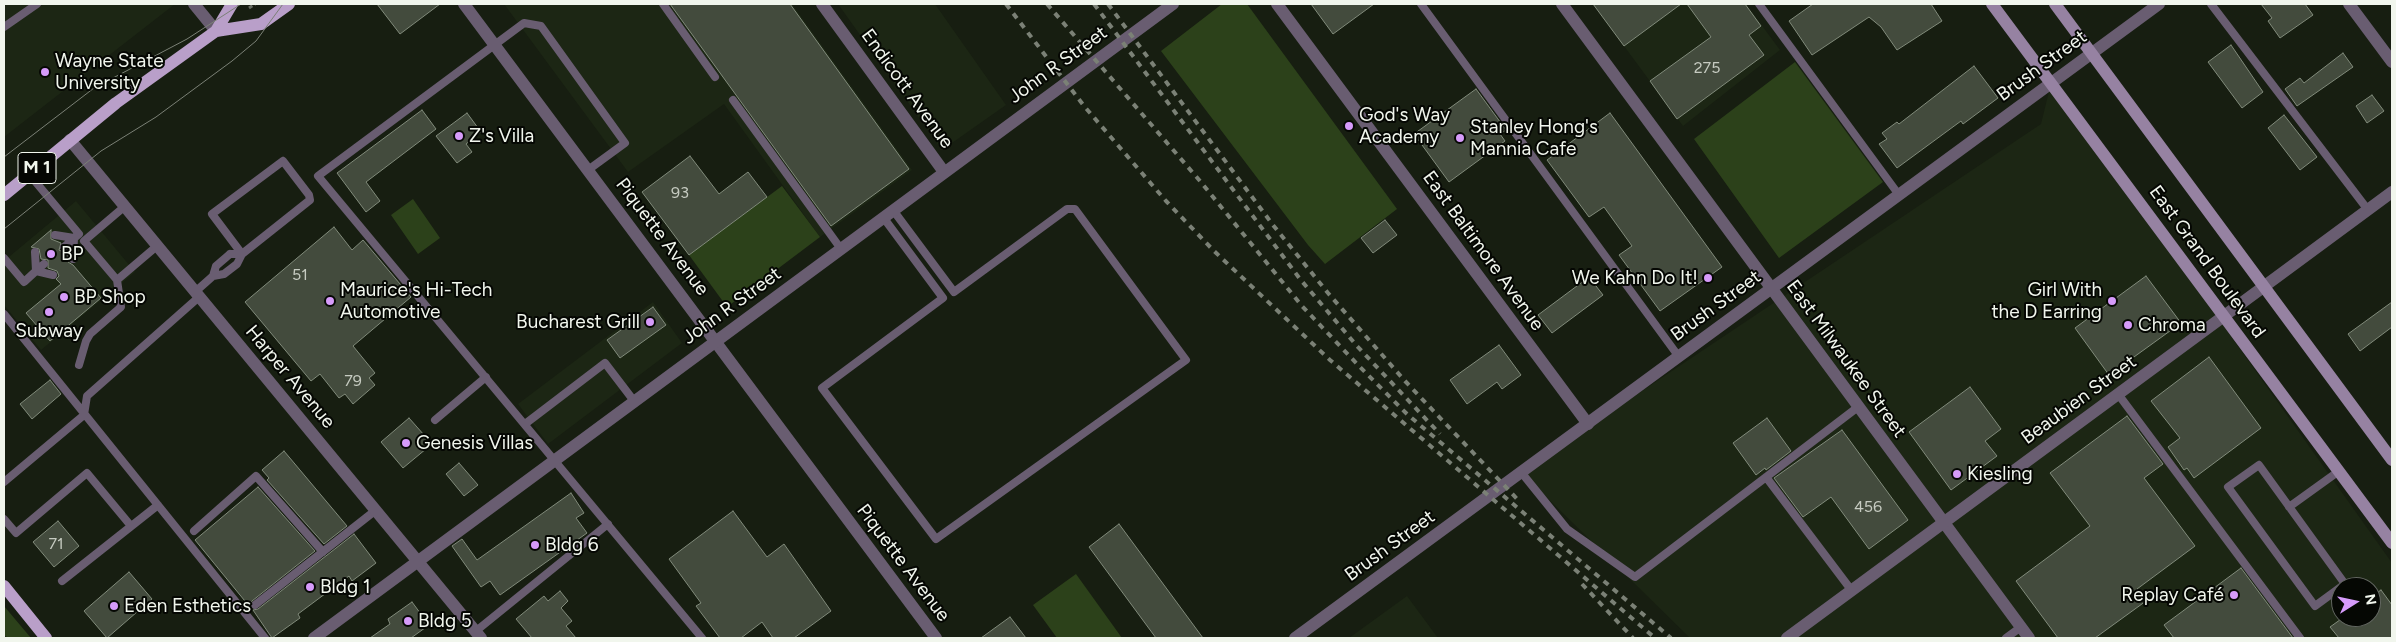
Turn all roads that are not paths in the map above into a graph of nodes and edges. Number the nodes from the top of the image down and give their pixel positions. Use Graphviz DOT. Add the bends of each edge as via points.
graph roads {
  1 [pos="37,4"];
  2 [pos="194,4"];
  3 [pos="232,4"];
  4 [pos="289,4"];
  5 [pos="663,4"];
  6 [pos="822,4"];
  7 [pos="1172,4"];
  8 [pos="1277,4"];
  9 [pos="1421,4"];
  10 [pos="1562,4"];
  11 [pos="1759,4"];
  12 [pos="1992,4"];
  13 [pos="2055,4"];
  14 [pos="2159,4"];
  15 [pos="2211,4"];
  16 [pos="2349,4"];
  17 [pos="467,5"];
  18 [pos="4,27"];
  19 [pos="216,30"];
  20 [pos="495,46"];
  21 [pos="2091,53"];
  22 [pos="2392,62"];
  23 [pos="715,77"];
  24 [pos="2051,83"];
  25 [pos="733,100"];
  26 [pos="70,140"];
  27 [pos="588,170"];
  28 [pos="944,172"];
  29 [pos="29,174"];
  30 [pos="2392,192"];
  31 [pos="4,194"];
  32 [pos="1899,195"];
  33 [pos="124,207"];
  34 [pos="2368,210"];
  35 [pos="888,214"];
  36 [pos="55,235"];
  37 [pos="79,238"];
  38 [pos="157,246"];
  39 [pos="64,247"];
  40 [pos="841,249"];
  41 [pos="35,252"];
  42 [pos="242,254"];
  43 [pos="4,258"];
  44 [pos="73,259"];
  45 [pos="44,264"];
  46 [pos="36,271"];
  47 [pos="53,275"];
  48 [pos="213,276"];
  49 [pos="117,280"];
  50 [pos="2263,287"];
  51 [pos="1772,289"];
  52 [pos="197,294"];
  53 [pos="4,314"];
  54 [pos="2224,316"];
  55 [pos="716,341"];
  56 [pos="1680,357"];
  57 [pos="79,365"];
  58 [pos="486,377"];
  59 [pos="2118,394"];
  60 [pos="634,401"];
  61 [pos="1858,407"];
  62 [pos="84,415"];
  63 [pos="435,420"];
  64 [pos="525,424"];
  65 [pos="1588,424"];
  66 [pos="554,460"];
  67 [pos="2392,460"];
  68 [pos="2339,471"];
  69 [pos="1521,472"];
  70 [pos="1766,478"];
  71 [pos="4,482"];
  72 [pos="158,505"];
  73 [pos="2289,506"];
  74 [pos="376,510"];
  75 [pos="4,519"];
  76 [pos="1943,523"];
  77 [pos="608,524"];
  78 [pos="131,526"];
  79 [pos="194,530"];
  80 [pos="2392,543"];
  81 [pos="323,552"];
  82 [pos="418,560"];
  83 [pos="2340,577"];
  84 [pos="62,581"];
  85 [pos="4,586"];
  86 [pos="1852,591"];
  87 [pos="2331,594"];
  88 [pos="255,605"];
  89 [pos="2021,627"];
  90 [pos="479,635"];
  91 [pos="46,638"];
  92 [pos="265,638"];
  93 [pos="314,638"];
  94 [pos="702,638"];
  95 [pos="936,638"];
  96 [pos="1295,638"];
  97 [pos="1787,638"];
  98 [pos="2006,638"];
  99 [pos="2029,638"];
  100 [pos="2300,638"];
  1 -- 18 [label="lane"];
  2 -- 19 [label="street"];
  3 -- 19 [label="main road, M 1"];
  4 -- 19 [label="main road, M 1" via="261,24"];
  5 -- 23 [label="lane"];
  6 -- 28 [label="street, Endicott Avenue"];
  7 -- 28 [label="street, John R Street"];
  8 -- 65 [label="street, East Baltimore Avenue"];
  9 -- 56 [label="lane"];
  10 -- 51 [label="street, East Milwaukee Street"];
  11 -- 32 [label="lane"];
  12 -- 24 [label="main road, East Grand Boulevard"];
  13 -- 21 [label="main road, East Grand Boulevard"];
  14 -- 21 [label="street, Brush Street"];
  15 -- 34 [label="lane"];
  16 -- 22 [label="street"];
  17 -- 20 [label="street, Piquette Avenue"];
  19 -- 26 [label="main road, M 1" via="116,102"];
  20 -- 27 [label="street, Piquette Avenue"];
  20 -- 27 [label="lane" via="524,23 541,26 625,143"];
  20 -- 58 [label="lane" via="318,176"];
  21 -- 24 [label="street, Brush Street"];
  21 -- 50 [label="main road, East Grand Boulevard"];
  24 -- 32 [label="street, Brush Street"];
  24 -- 54 [label="main road, East Grand Boulevard"];
  25 -- 40 [label="lane"];
  26 -- 29 [label="main road, M 1"];
  26 -- 33 [label="street, Harper Avenue"];
  27 -- 55 [label="street, Piquette Avenue"];
  28 -- 35 [label="street, John R Street"];
  29 -- 31 [label="main road, M 1"];
  29 -- 37 [label="lane"];
  30 -- 34 [label="street, Beaubien Street"];
  32 -- 51 [label="street, Brush Street"];
  33 -- 37 [label="lane"];
  33 -- 38 [label="street, Harper Avenue"];
  34 -- 50 [label="street, Beaubien Street"];
  35 -- 35 [label="lane" via="943,298 822,388 936,539 1186,360 1075,209 1067,209 954,292"];
  35 -- 40 [label="street, John R Street"];
  36 -- 37 [label="lane"];
  37 -- 39 [label="lane"];
  37 -- 44 [label="lane"];
  37 -- 49 [label="lane"];
  38 -- 49 [label="lane"];
  38 -- 52 [label="street, Harper Avenue"];
  40 -- 55 [label="street, John R Street"];
  41 -- 46 [label="lane"];
  42 -- 42 [label="lane" via="310,200 283,161 212,214"];
  42 -- 48 [label="lane" via="237,264 224,274"];
  42 -- 48 [label="lane" via="230,254 219,263"];
  43 -- 46 [label="lane" via="24,282"];
  45 -- 46 [label="lane"];
  46 -- 47 [label="lane"];
  48 -- 52 [label="lane"];
  49 -- 57 [label="lane" via="121,307 90,334"];
  50 -- 54 [label="street, Beaubien Street"];
  50 -- 67 [label="main road, East Grand Boulevard"];
  51 -- 56 [label="street, Brush Street"];
  51 -- 61 [label="street, East Milwaukee Street"];
  52 -- 62 [label="lane" via="87,396"];
  52 -- 74 [label="street, Harper Avenue"];
  53 -- 62 [label="lane"];
  54 -- 59 [label="street, Beaubien Street"];
  54 -- 68 [label="main road, East Grand Boulevard"];
  55 -- 60 [label="street, John R Street"];
  55 -- 95 [label="street, Piquette Avenue"];
  56 -- 65 [label="street, Brush Street"];
  58 -- 63 [label="lane"];
  58 -- 64 [label="lane"];
  59 -- 76 [label="street, Beaubien Street"];
  59 -- 100 [label="lane"];
  60 -- 64 [label="lane" via="604,363"];
  60 -- 66 [label="street, John R Street"];
  61 -- 70 [label="lane"];
  61 -- 76 [label="street, East Milwaukee Street"];
  62 -- 71 [label="lane"];
  62 -- 72 [label="lane"];
  64 -- 66 [label="lane"];
  65 -- 69 [label="street, Brush Street"];
  66 -- 77 [label="lane"];
  66 -- 82 [label="street, John R Street"];
  68 -- 73 [label="lane"];
  68 -- 80 [label="main road, East Grand Boulevard"];
  69 -- 70 [label="lane" via="1567,529 1635,577"];
  69 -- 96 [label="street, Brush Street"];
  70 -- 86 [label="lane"];
  72 -- 78 [label="lane"];
  72 -- 92 [label="lane"];
  73 -- 83 [label="lane"];
  73 -- 87 [label="lane" via="2258,465 2228,487 2314,606"];
  74 -- 81 [label="lane"];
  74 -- 82 [label="street, Harper Avenue"];
  75 -- 78 [label="lane" via="16,533 87,472"];
  76 -- 86 [label="street, Beaubien Street"];
  76 -- 89 [label="street, East Milwaukee Street"];
  77 -- 90 [label="lane"];
  77 -- 94 [label="lane"];
  78 -- 84 [label="lane"];
  79 -- 81 [label="lane" via="256,476"];
  81 -- 88 [label="lane"];
  82 -- 90 [label="street, Harper Avenue"];
  82 -- 93 [label="street, John R Street"];
  85 -- 91 [label="main road"];
  86 -- 97 [label="street, Beaubien Street"];
  89 -- 98 [label="lane"];
  89 -- 99 [label="street, East Milwaukee Street"];
}
